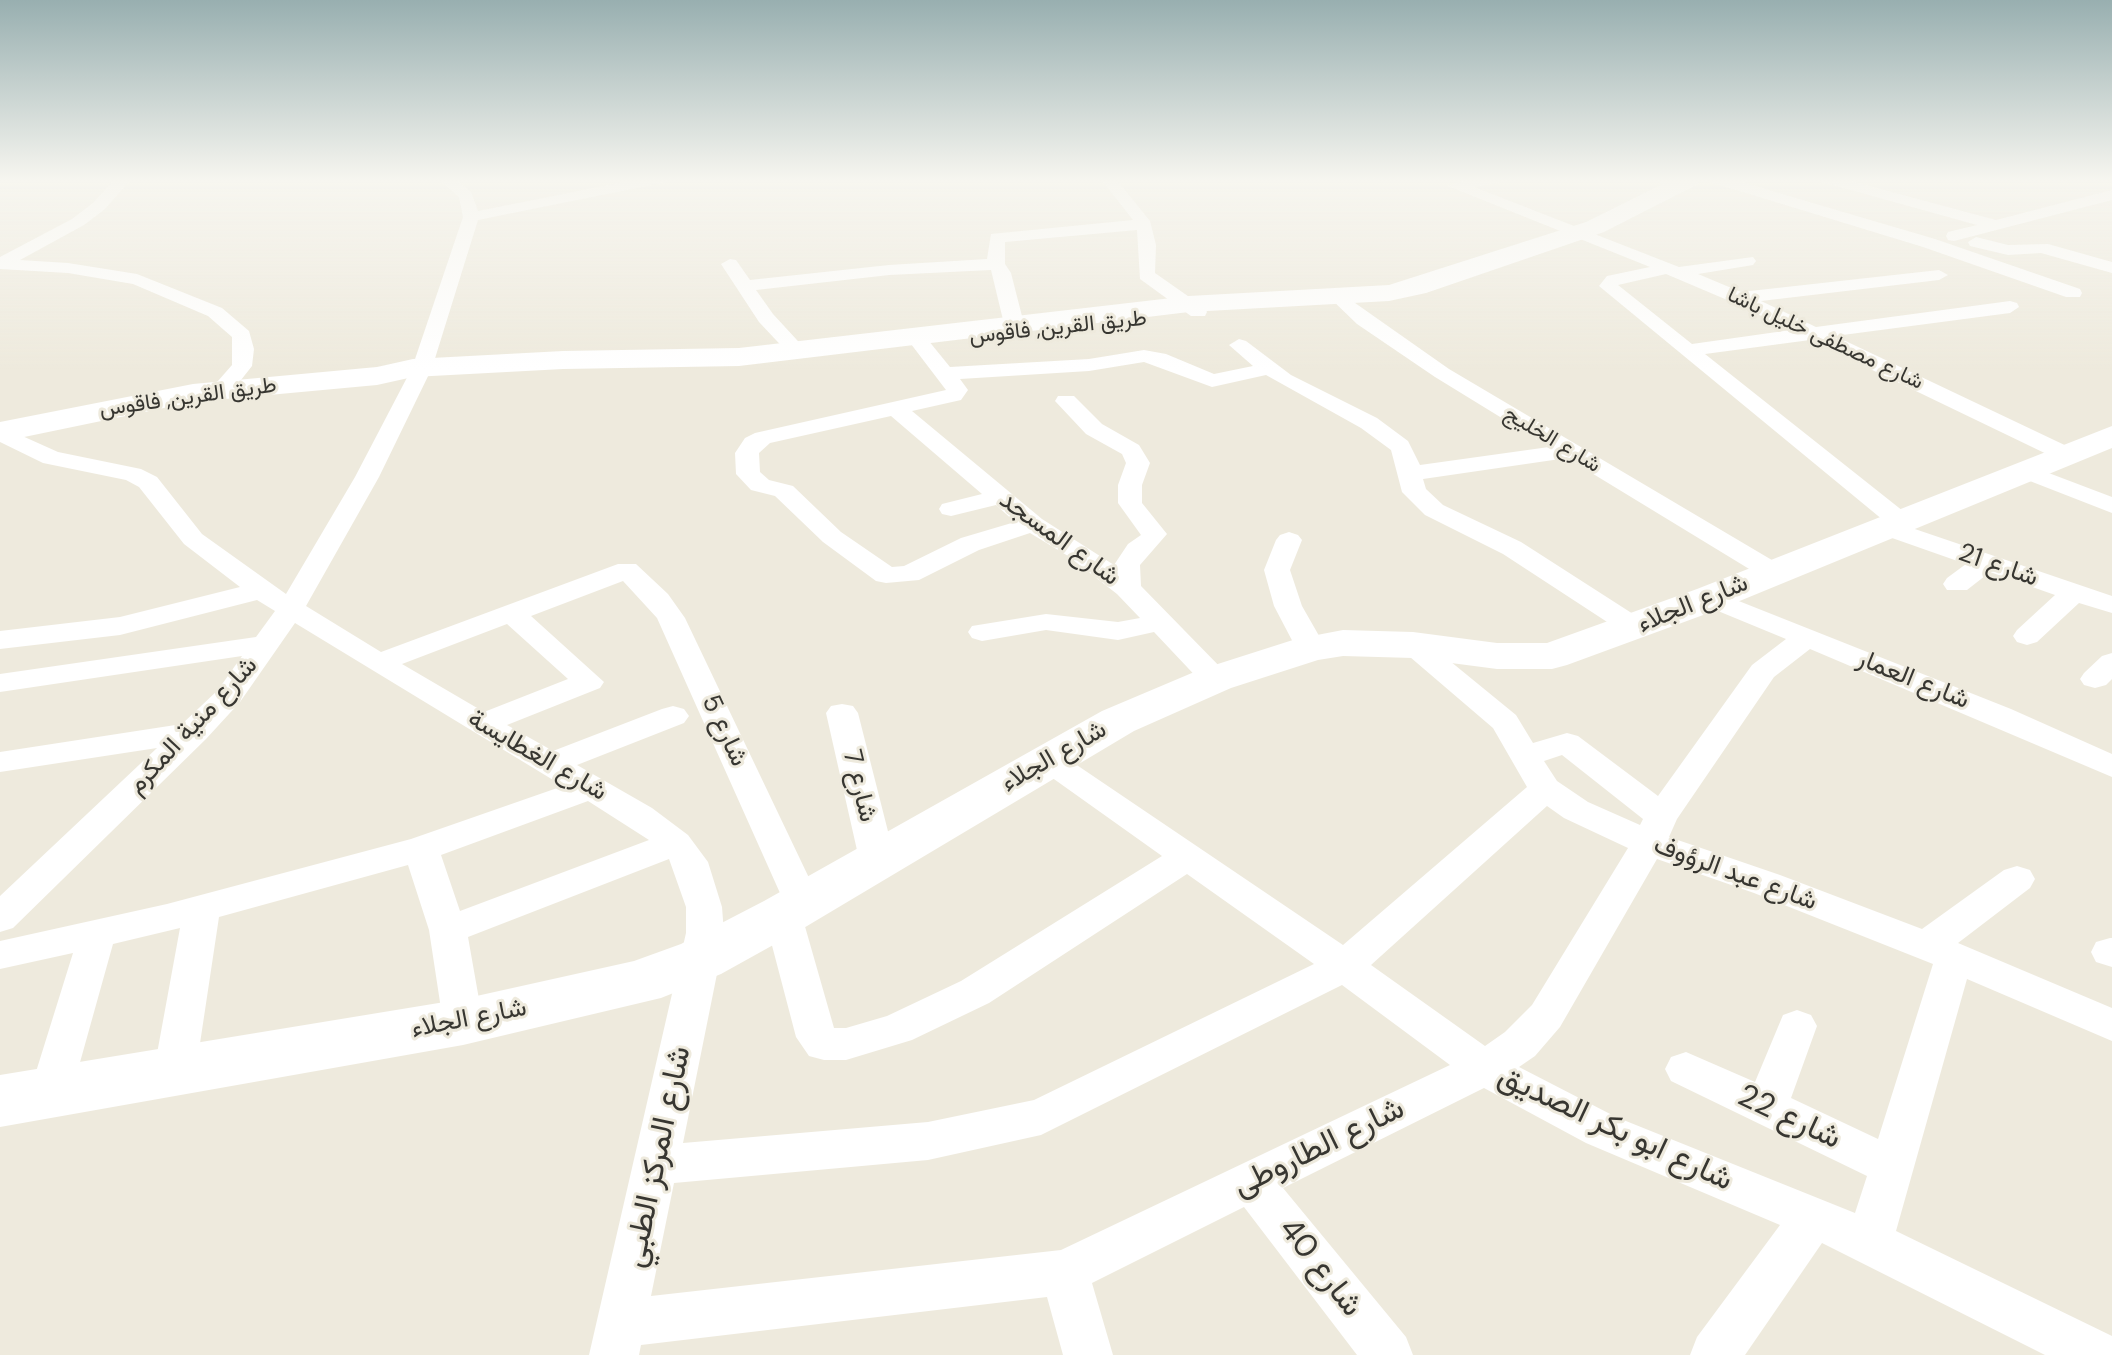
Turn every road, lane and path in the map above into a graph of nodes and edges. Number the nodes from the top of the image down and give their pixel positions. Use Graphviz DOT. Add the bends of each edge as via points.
graph roads {
  1 [pos="40,242"];
  2 [pos="463,242"];
  3 [pos="995,242"];
  4 [pos="1147,242"];
  5 [pos="1570,242"];
  6 [pos="1606,242"];
  7 [pos="1977,242"];
  8 [pos="1929,243"];
  9 [pos="1747,261"];
  10 [pos="0,264"];
  11 [pos="730,264"];
  12 [pos="996,264"];
  13 [pos="2112,268"];
  14 [pos="1674,270"];
  15 [pos="1939,275"];
  16 [pos="743,286"];
  17 [pos="2073,293"];
  18 [pos="1739,298"];
  19 [pos="1344,302"];
  20 [pos="2010,307"];
  21 [pos="1194,308"];
  22 [pos="1079,321"];
  23 [pos="1014,324"];
  24 [pos="1814,332"];
  25 [pos="941,338"];
  26 [pos="1239,345"];
  27 [pos="1690,350"];
  28 [pos="798,352"];
  29 [pos="1270,368"];
  30 [pos="420,374"];
  31 [pos="945,374"];
  32 [pos="222,389"];
  33 [pos="1066,401"];
  34 [pos="895,408"];
  35 [pos="0,432"];
  36 [pos="2083,449"];
  37 [pos="1569,451"];
  38 [pos="1410,474"];
  39 [pos="1000,497"];
  40 [pos="2112,506"];
  41 [pos="951,509"];
  42 [pos="1033,524"];
  43 [pos="1891,524"];
  44 [pos="1289,540"];
  45 [pos="1986,562"];
  46 [pos="1773,572"];
  47 [pos="1957,584"];
  48 [pos="1127,588"];
  49 [pos="261,590"];
  50 [pos="2098,596"];
  51 [pos="1711,598"];
  52 [pos="290,610"];
  53 [pos="511,613"];
  54 [pos="1162,622"];
  55 [pos="1634,627"];
  56 [pos="982,632"];
  57 [pos="2027,636"];
  58 [pos="1807,637"];
  59 [pos="0,640"];
  60 [pos="268,644"];
  61 [pos="1413,645"];
  62 [pos="1311,648"];
  63 [pos="378,663"];
  64 [pos="1215,679"];
  65 [pos="0,683"];
  66 [pos="842,713"];
  67 [pos="673,716"];
  68 [pos="481,724"];
  69 [pos="195,732"];
  70 [pos="1524,756"];
  71 [pos="1048,760"];
  72 [pos="0,762"];
  73 [pos="550,764"];
  74 [pos="2112,767"];
  75 [pos="590,788"];
  76 [pos="1545,789"];
  77 [pos="1655,829"];
  78 [pos="676,843"];
  79 [pos="421,849"];
  80 [pos="1186,858"];
  81 [pos="877,859"];
  82 [pos="2017,879"];
  83 [pos="202,909"];
  84 [pos="793,909"];
  85 [pos="0,918"];
  86 [pos="448,930"];
  87 [pos="97,935"];
  88 [pos="1941,951"];
  89 [pos="0,955"];
  90 [pos="701,959"];
  91 [pos="1345,966"];
  92 [pos="463,1022"];
  93 [pos="2112,1025"];
  94 [pos="1797,1026"];
  95 [pos="1485,1068"];
  96 [pos="1686,1069"];
  97 [pos="175,1070"];
  98 [pos="51,1091"];
  99 [pos="0,1101"];
  100 [pos="1766,1107"];
  101 [pos="655,1165"];
  102 [pos="1893,1167"];
  103 [pos="1251,1182"];
  104 [pos="1813,1218"];
  105 [pos="1870,1241"];
  106 [pos="1065,1272"];
  107 [pos="618,1339"];
  108 [pos="1088,1355"];
  109 [pos="1388,1355"];
  110 [pos="1715,1355"];
  111 [pos="2097,1355"];
  1 -- 10 [label="street"];
  2 -- 30 [label="street, شارع منية المكرم"];
  3 -- 12 [label="street"];
  4 -- 21 [label="street" via="1146,275"];
  5 -- 19 [label="main road, طريق القرين, فاقوس" via="1426,299 1391,305"];
  6 -- 14 [label="street, شارع مصطفى خليل باشا"];
  7 -- 13 [label="street" via="2001,249 2042,248"];
  8 -- 17 [label="street"];
  9 -- 14 [label="street"];
  10 -- 32 [label="street" via="137,279 215,312 242,335 244,349 242,366"];
  11 -- 16 [label="street"];
  12 -- 16 [label="street"];
  12 -- 23 [label="street"];
  14 -- 18 [label="street, شارع مصطفى خليل باشا"];
  14 -- 27 [label="street" via="1613,280 1608,286"];
  15 -- 18 [label="street"];
  16 -- 28 [label="street"];
  18 -- 24 [label="street, شارع مصطفى خليل باشا"];
  19 -- 21 [label="main road, طريق القرين, فاقوس"];
  19 -- 37 [label="street, شارع الخليج" via="1442,373"];
  20 -- 24 [label="street"];
  21 -- 22 [label="main road, طريق القرين, فاقوس"];
  22 -- 23 [label="main road, طريق القرين, فاقوس"];
  22 -- 25 [label="main road, طريق القرين, فاقوس"];
  23 -- 25 [label="main road, طريق القرين, فاقوس"];
  24 -- 27 [label="street"];
  24 -- 36 [label="street, شارع مصطفى خليل باشا"];
  25 -- 28 [label="main road, طريق القرين, فاقوس"];
  25 -- 30 [label="main road, طريق القرين, فاقوس" via="743,366"];
  25 -- 31 [label="street"];
  26 -- 29 [label="street"];
  27 -- 43 [label="street"];
  28 -- 30 [label="main road, طريق القرين, فاقوس" via="549,361"];
  29 -- 31 [label="street" via="1212,381 1144,356 1089,365"];
  29 -- 38 [label="street" via="1386,434 1400,446"];
  30 -- 32 [label="main road, طريق القرين, فاقوس"];
  30 -- 52 [label="street, شارع منية المكرم"];
  31 -- 34 [label="street" via="957,390 953,395"];
  32 -- 35 [label="main road, طريق القرين, فاقوس"];
  33 -- 48 [label="street" via="1094,429 1136,456 1130,503 1154,534 1127,565"];
  34 -- 39 [label="street, شارع المسجد"];
  34 -- 42 [label="street" via="763,438 747,453 748,474 760,485 784,491 832,537 893,576"];
  35 -- 49 [label="street, شارع الغطايسة" via="51,458 133,474 148,482 193,539"];
  36 -- 40 [label="street, شارع مصطفى خليل باشا"];
  36 -- 43 [label="main road, شارع الجلاء"];
  37 -- 38 [label="street"];
  37 -- 46 [label="street, شارع الخليج"];
  38 -- 55 [label="street" via="1414,492 1434,510 1512,548"];
  39 -- 41 [label="street"];
  39 -- 42 [label="street, شارع المسجد"];
  42 -- 48 [label="street, شارع المسجد"];
  43 -- 45 [label="street, شارع 21"];
  43 -- 46 [label="main road, شارع الجلاء"];
  44 -- 62 [label="street" via="1277,570 1288,606"];
  45 -- 47 [label="street"];
  45 -- 50 [label="street, شارع 21"];
  46 -- 51 [label="main road, شارع الجلاء"];
  48 -- 54 [label="street, شارع المسجد"];
  49 -- 52 [label="street, شارع الغطايسة"];
  49 -- 59 [label="street" via="120,626"];
  50 -- 57 [label="street"];
  51 -- 55 [label="main road, شارع الجلاء"];
  51 -- 58 [label="street, شارع العمار"];
  52 -- 60 [label="street, شارع منية المكرم"];
  52 -- 63 [label="street, شارع الغطايسة"];
  53 -- 63 [label="street"];
  53 -- 68 [label="street" via="589,682"];
  53 -- 84 [label="street, شارع 5" via="627,570 658,600 671,618"];
  54 -- 56 [label="street" via="1118,631 1046,622"];
  54 -- 64 [label="street, شارع المسجد"];
  55 -- 61 [label="main road, شارع الجلاء" via="1552,656 1497,656"];
  58 -- 74 [label="street, شارع العمار"];
  58 -- 77 [label="street, شارع الطاروطى" via="1763,671"];
  60 -- 65 [label="street"];
  60 -- 69 [label="street, شارع منية المكرم"];
  61 -- 62 [label="main road, شارع الجلاء" via="1343,643"];
  61 -- 70 [label="street, شارع عبد الرؤوف" via="1505,722"];
  62 -- 64 [label="main road, شارع الجلاء"];
  63 -- 68 [label="street, شارع الغطايسة"];
  64 -- 71 [label="main road, شارع الجلاء" via="1118,721"];
  66 -- 81 [label="street, شارع 7"];
  67 -- 73 [label="street"];
  68 -- 73 [label="street, شارع الغطايسة"];
  69 -- 72 [label="street"];
  69 -- 85 [label="street, شارع منية المكرم"];
  70 -- 76 [label="street, شارع عبد الرؤوف"];
  70 -- 77 [label="street" via="1567,743"];
  71 -- 80 [label="street, شارع ابو بكر الصديق"];
  71 -- 81 [label="main road, شارع الجلاء"];
  73 -- 75 [label="street, شارع الغطايسة"];
  75 -- 78 [label="street, شارع الغطايسة"];
  75 -- 79 [label="street"];
  76 -- 77 [label="street, شارع عبد الرؤوف" via="1576,810"];
  76 -- 91 [label="street"];
  77 -- 88 [label="street, شارع عبد الرؤوف" via="1767,884"];
  77 -- 95 [label="street, شارع الطاروطى" via="1546,1016 1520,1044"];
  78 -- 86 [label="street"];
  78 -- 90 [label="street, شارع الغطايسة" via="699,884 705,933"];
  79 -- 83 [label="street"];
  79 -- 86 [label="street"];
  80 -- 84 [label="street, شارع 5" via="975,992 898,1029 846,1044 824,1044 816,1037"];
  80 -- 91 [label="street, شارع ابو بكر الصديق"];
  81 -- 84 [label="main road, شارع الجلاء"];
  82 -- 88 [label="street"];
  83 -- 87 [label="street"];
  83 -- 97 [label="street"];
  84 -- 90 [label="main road, شارع الجلاء"];
  86 -- 92 [label="street"];
  87 -- 89 [label="street"];
  87 -- 98 [label="street"];
  88 -- 93 [label="street, شارع عبد الرؤوف"];
  88 -- 102 [label="street"];
  90 -- 92 [label="main road, شارع الجلاء" via="641,982"];
  90 -- 101 [label="street, شارع المركز الطبي"];
  91 -- 95 [label="street, شارع ابو بكر الصديق"];
  91 -- 101 [label="street" via="1041,1117 928,1141"];
  92 -- 97 [label="main road, شارع الجلاء"];
  94 -- 100 [label="street"];
  95 -- 103 [label="street, شارع الطاروطى"];
  95 -- 104 [label="street, شارع ابو بكر الصديق" via="1601,1130"];
  96 -- 100 [label="street, شارع 22"];
  97 -- 98 [label="main road, شارع الجلاء"];
  98 -- 99 [label="main road, شارع الجلاء"];
  100 -- 102 [label="street, شارع 22"];
  101 -- 107 [label="street, شارع المركز الطبي"];
  102 -- 105 [label="street"];
  103 -- 106 [label="street, شارع الطاروطى"];
  103 -- 109 [label="street, شارع 40"];
  104 -- 105 [label="street, شارع ابو بكر الصديق"];
  104 -- 110 [label="street"];
  105 -- 111 [label="street, شارع ابو بكر الصديق"];
  106 -- 107 [label="street, شارع الطاروطى"];
  106 -- 108 [label="street"];
}
